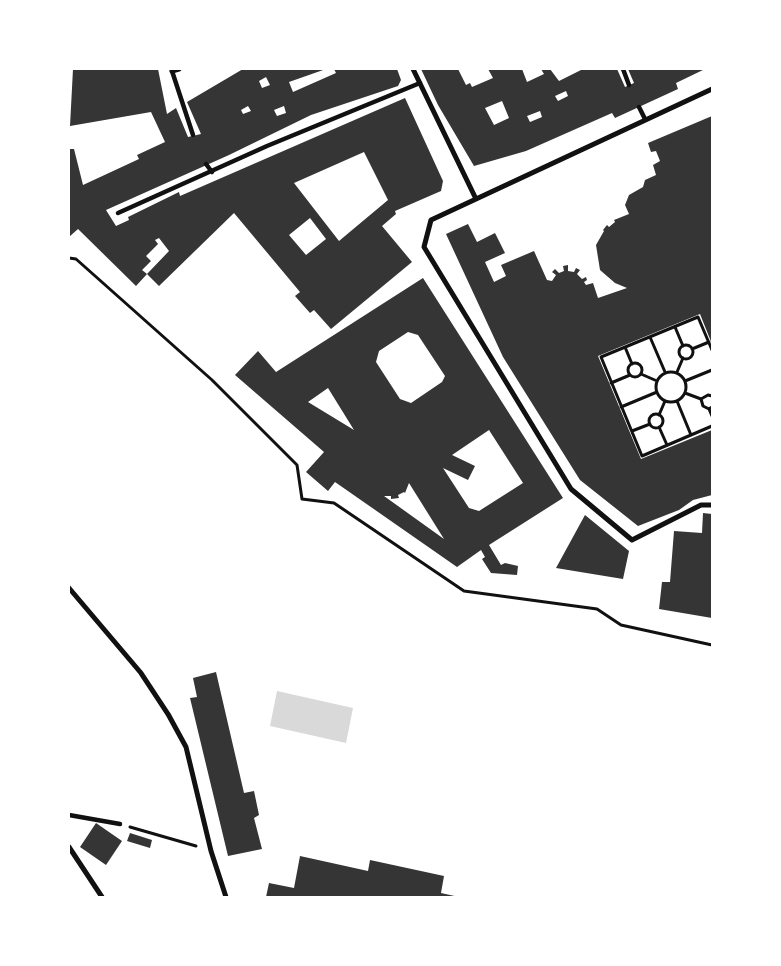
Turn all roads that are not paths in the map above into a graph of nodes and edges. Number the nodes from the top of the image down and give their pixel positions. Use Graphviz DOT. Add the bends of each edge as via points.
graph roads {
  1 [pos="179,69"];
  2 [pos="413,69"];
  3 [pos="623,69"];
  4 [pos="172,70"];
  5 [pos="420,83"];
  6 [pos="629,85"];
  7 [pos="712,89"];
  8 [pos="639,107"];
  9 [pos="645,120"];
  10 [pos="193,135"];
  11 [pos="206,164"];
  12 [pos="212,172"];
  13 [pos="476,199"];
  14 [pos="118,213"];
  15 [pos="712,505"];
  16 [pos="69,588"];
  17 [pos="69,815"];
  18 [pos="120,824"];
  19 [pos="69,847"];
  20 [pos="102,897"];
  21 [pos="226,897"];
  1 -- 4 [label="street"];
  2 -- 5 [label="street"];
  3 -- 6 [label="street"];
  4 -- 10 [label="street"];
  5 -- 12 [label="street"];
  5 -- 13 [label="street"];
  7 -- 9 [label="street"];
  8 -- 9 [label="street"];
  9 -- 13 [label="street"];
  11 -- 12 [label="street"];
  12 -- 14 [label="street"];
  13 -- 15 [label="street" via="431,220 424,247 570,488 632,540 702,506"];
  16 -- 21 [label="street" via="141,673 186,747"];
  17 -- 18 [label="street"];
  19 -- 20 [label="street"];
}
